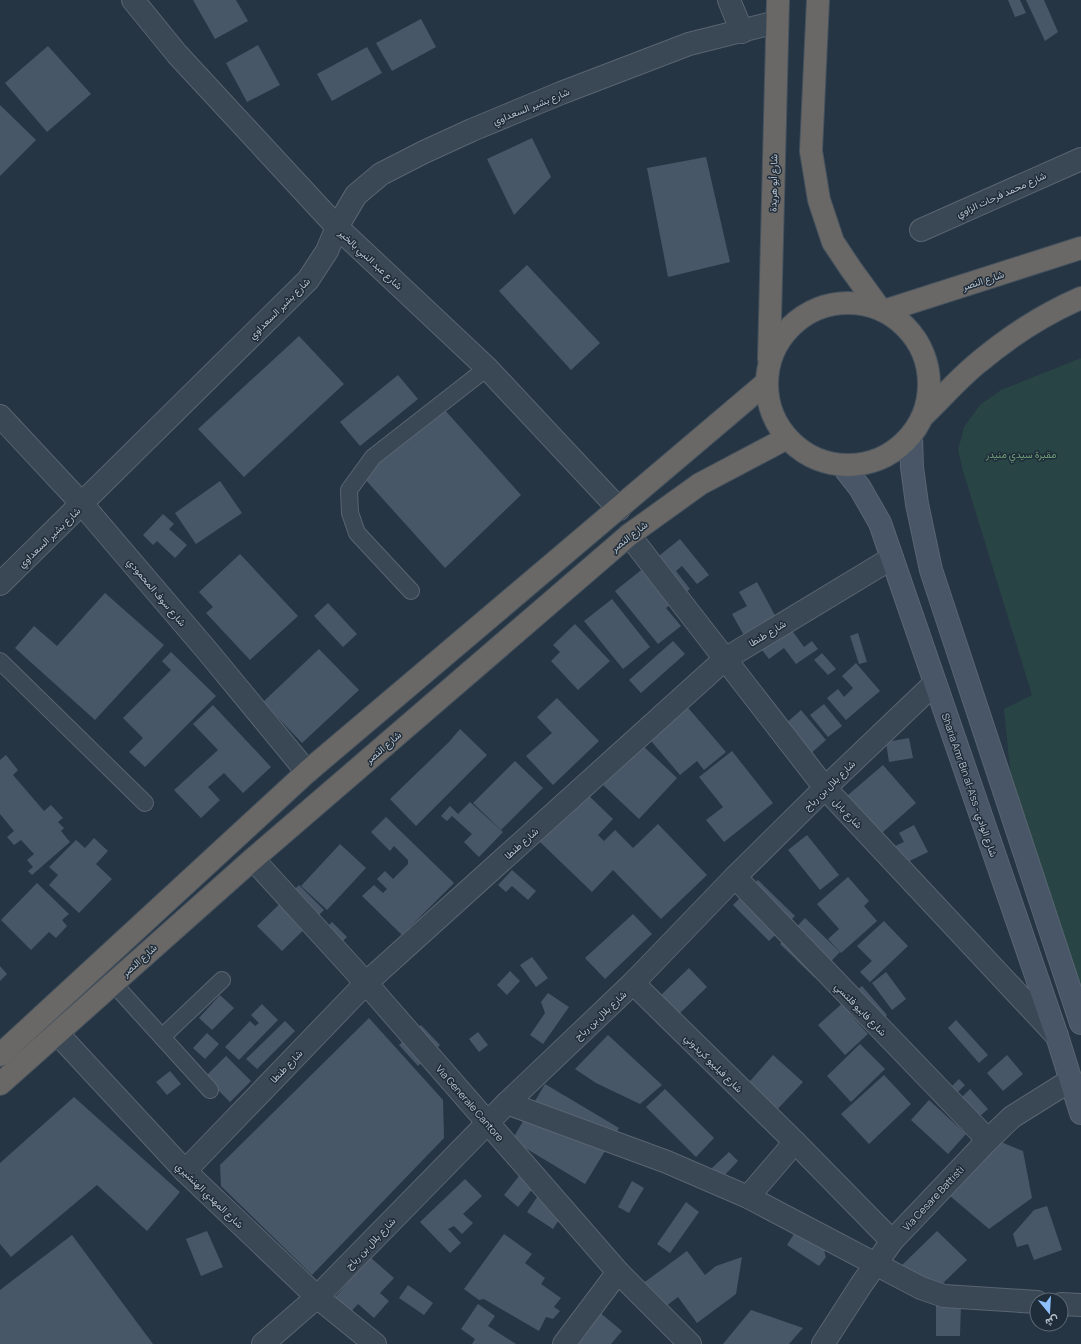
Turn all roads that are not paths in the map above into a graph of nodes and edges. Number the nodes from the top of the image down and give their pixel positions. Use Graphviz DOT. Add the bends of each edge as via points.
graph roads {
  1 [pos="133,0"];
  2 [pos="728,0"];
  3 [pos="778,0"];
  4 [pos="818,0"];
  5 [pos="776,22"];
  6 [pos="742,32"];
  7 [pos="1081,159"];
  8 [pos="337,227"];
  9 [pos="921,230"];
  10 [pos="1081,248"];
  11 [pos="1081,298"];
  12 [pos="882,310"];
  13 [pos="487,368"];
  14 [pos="768,374"];
  15 [pos="0,416"];
  16 [pos="924,416"];
  17 [pos="911,437"];
  18 [pos="787,438"];
  19 [pos="842,465"];
  20 [pos="82,504"];
  21 [pos="618,508"];
  22 [pos="629,535"];
  23 [pos="892,558"];
  24 [pos="0,584"];
  25 [pos="412,591"];
  26 [pos="725,659"];
  27 [pos="0,661"];
  28 [pos="935,683"];
  29 [pos="307,772"];
  30 [pos="825,788"];
  31 [pos="145,803"];
  32 [pos="253,859"];
  33 [pos="735,877"];
  34 [pos="222,980"];
  35 [pos="114,983"];
  36 [pos="366,983"];
  37 [pos="633,983"];
  38 [pos="1081,1023"];
  39 [pos="57,1033"];
  40 [pos="1057,1036"];
  41 [pos="162,1037"];
  42 [pos="0,1055"];
  43 [pos="1071,1080"];
  44 [pos="0,1084"];
  45 [pos="210,1090"];
  46 [pos="507,1103"];
  47 [pos="1081,1113"];
  48 [pos="487,1124"];
  49 [pos="988,1140"];
  50 [pos="795,1142"];
  51 [pos="185,1171"];
  52 [pos="748,1197"];
  53 [pos="892,1242"];
  54 [pos="877,1264"];
  55 [pos="618,1272"];
  56 [pos="317,1298"];
  57 [pos="1029,1301"];
  58 [pos="1069,1305"];
  59 [pos="1081,1306"];
  60 [pos="263,1344"];
  61 [pos="375,1344"];
  62 [pos="564,1344"];
  63 [pos="690,1344"];
  64 [pos="823,1344"];
  1 -- 8 [label="street, شارع عبد النبي بالخير" via="177,54"];
  2 -- 6 [label="street"];
  3 -- 5 [label="highway, شارع أبو هريدة"];
  4 -- 12 [label="highway" via="811,151 819,200 833,242"];
  5 -- 6 [label="street, شارع بشير السعداوي"];
  5 -- 14 [label="highway, شارع أبو هريدة"];
  6 -- 8 [label="street, شارع بشير السعداوي" via="688,44 561,93 424,152 380,174 356,195"];
  7 -- 9 [label="street, شارع محمد فرحات الزاوي"];
  8 -- 13 [label="street, شارع عبد النبي بالخير"];
  8 -- 20 [label="street, شارع بشير السعداوي" via="328,251 308,280"];
  10 -- 12 [label="highway, شارع النصر"];
  11 -- 16 [label="highway" via="1058,308 1015,334 978,362"];
  12 -- 14 [label="highway" via="860,304 840,303 820,308 802,317 787,330 776,347"];
  12 -- 16 [label="highway" via="904,326 919,345 928,367 930,392"];
  13 -- 21 [label="street, شارع عبد النبي بالخير"];
  13 -- 25 [label="lane" via="373,457 349,490 350,513 358,533"];
  14 -- 18 [label="highway, شارع أبو هريدة" via="768,403 776,422"];
  14 -- 21 [label="highway"];
  15 -- 20 [label="street, شارع سوف المحمودي"];
  16 -- 17 [label="highway, شارع أبو هريدة"];
  17 -- 19 [label="highway, شارع أبو هريدة" via="891,453 868,463"];
  17 -- 38 [label="main road" via="917,504 931,570"];
  18 -- 19 [label="highway, شارع أبو هريدة" via="803,452 822,461"];
  18 -- 22 [label="highway, شارع النصر" via="700,484"];
  19 -- 23 [label="main road, Sharia Amr Bin al-A'ss - شارع الوادي" via="860,488 880,523"];
  20 -- 24 [label="street, شارع بشير السعداوي"];
  20 -- 29 [label="street, شارع سوف المحمودي"];
  21 -- 29 [label="highway"];
  22 -- 26 [label="street, شارع بابل"];
  22 -- 32 [label="highway, شارع النصر"];
  23 -- 26 [label="street, شارع طنطا"];
  23 -- 28 [label="main road, Sharia Amr Bin al-A'ss - شارع الوادي"];
  26 -- 30 [label="street, شارع بابل"];
  26 -- 36 [label="street, شارع طنطا"];
  27 -- 31 [label="lane"];
  28 -- 30 [label="street, شارع بلال بن رباح"];
  28 -- 40 [label="main road, Sharia Amr Bin al-A'ss - شارع الوادي"];
  29 -- 42 [label="highway"];
  30 -- 33 [label="street, شارع بلال بن رباح"];
  30 -- 40 [label="street, شارع بابل"];
  32 -- 35 [label="highway, شارع النصر"];
  32 -- 36 [label="street, Via Generale Cantore"];
  33 -- 37 [label="street, شارع بلال بن رباح"];
  33 -- 49 [label="street, شارع فابيو فلتسي"];
  34 -- 41 [label="lane"];
  35 -- 39 [label="highway, شارع النصر"];
  35 -- 41 [label="lane"];
  36 -- 48 [label="street, Via Generale Cantore"];
  36 -- 51 [label="street, شارع طنطا"];
  37 -- 46 [label="street, شارع بلال بن رباح"];
  37 -- 50 [label="street, شارع فيليبو كريدوني"];
  39 -- 44 [label="highway, شارع النصر"];
  39 -- 51 [label="street, شارع المهدي الهنشيري"];
  40 -- 43 [label="main road, Sharia Amr Bin al-A'ss - شارع الوادي"];
  41 -- 45 [label="lane"];
  43 -- 47 [label="main road, Sharia Amr Bin al-A'ss - شارع الوادي"];
  43 -- 49 [label="street, Via Cesare Battisti" via="1012,1117"];
  46 -- 48 [label="street, شارع بلال بن رباح"];
  46 -- 52 [label="street" via="667,1162"];
  48 -- 55 [label="street, Via Generale Cantore"];
  48 -- 56 [label="street, شارع بلال بن رباح"];
  49 -- 53 [label="street, Via Cesare Battisti"];
  50 -- 52 [label="street"];
  50 -- 53 [label="street, شارع فيليبو كريدوني"];
  51 -- 56 [label="street, شارع المهدي الهنشيري"];
  52 -- 54 [label="street"];
  53 -- 54 [label="street, Via Cesare Battisti"];
  54 -- 57 [label="street" via="921,1288 944,1296"];
  54 -- 64 [label="street, Via Cesare Battisti"];
  55 -- 62 [label="street"];
  55 -- 63 [label="street, Via Generale Cantore"];
  56 -- 60 [label="street, شارع بلال بن رباح"];
  56 -- 61 [label="street, شارع المهدي الهنشيري"];
  58 -- 59 [label="street"];
}
